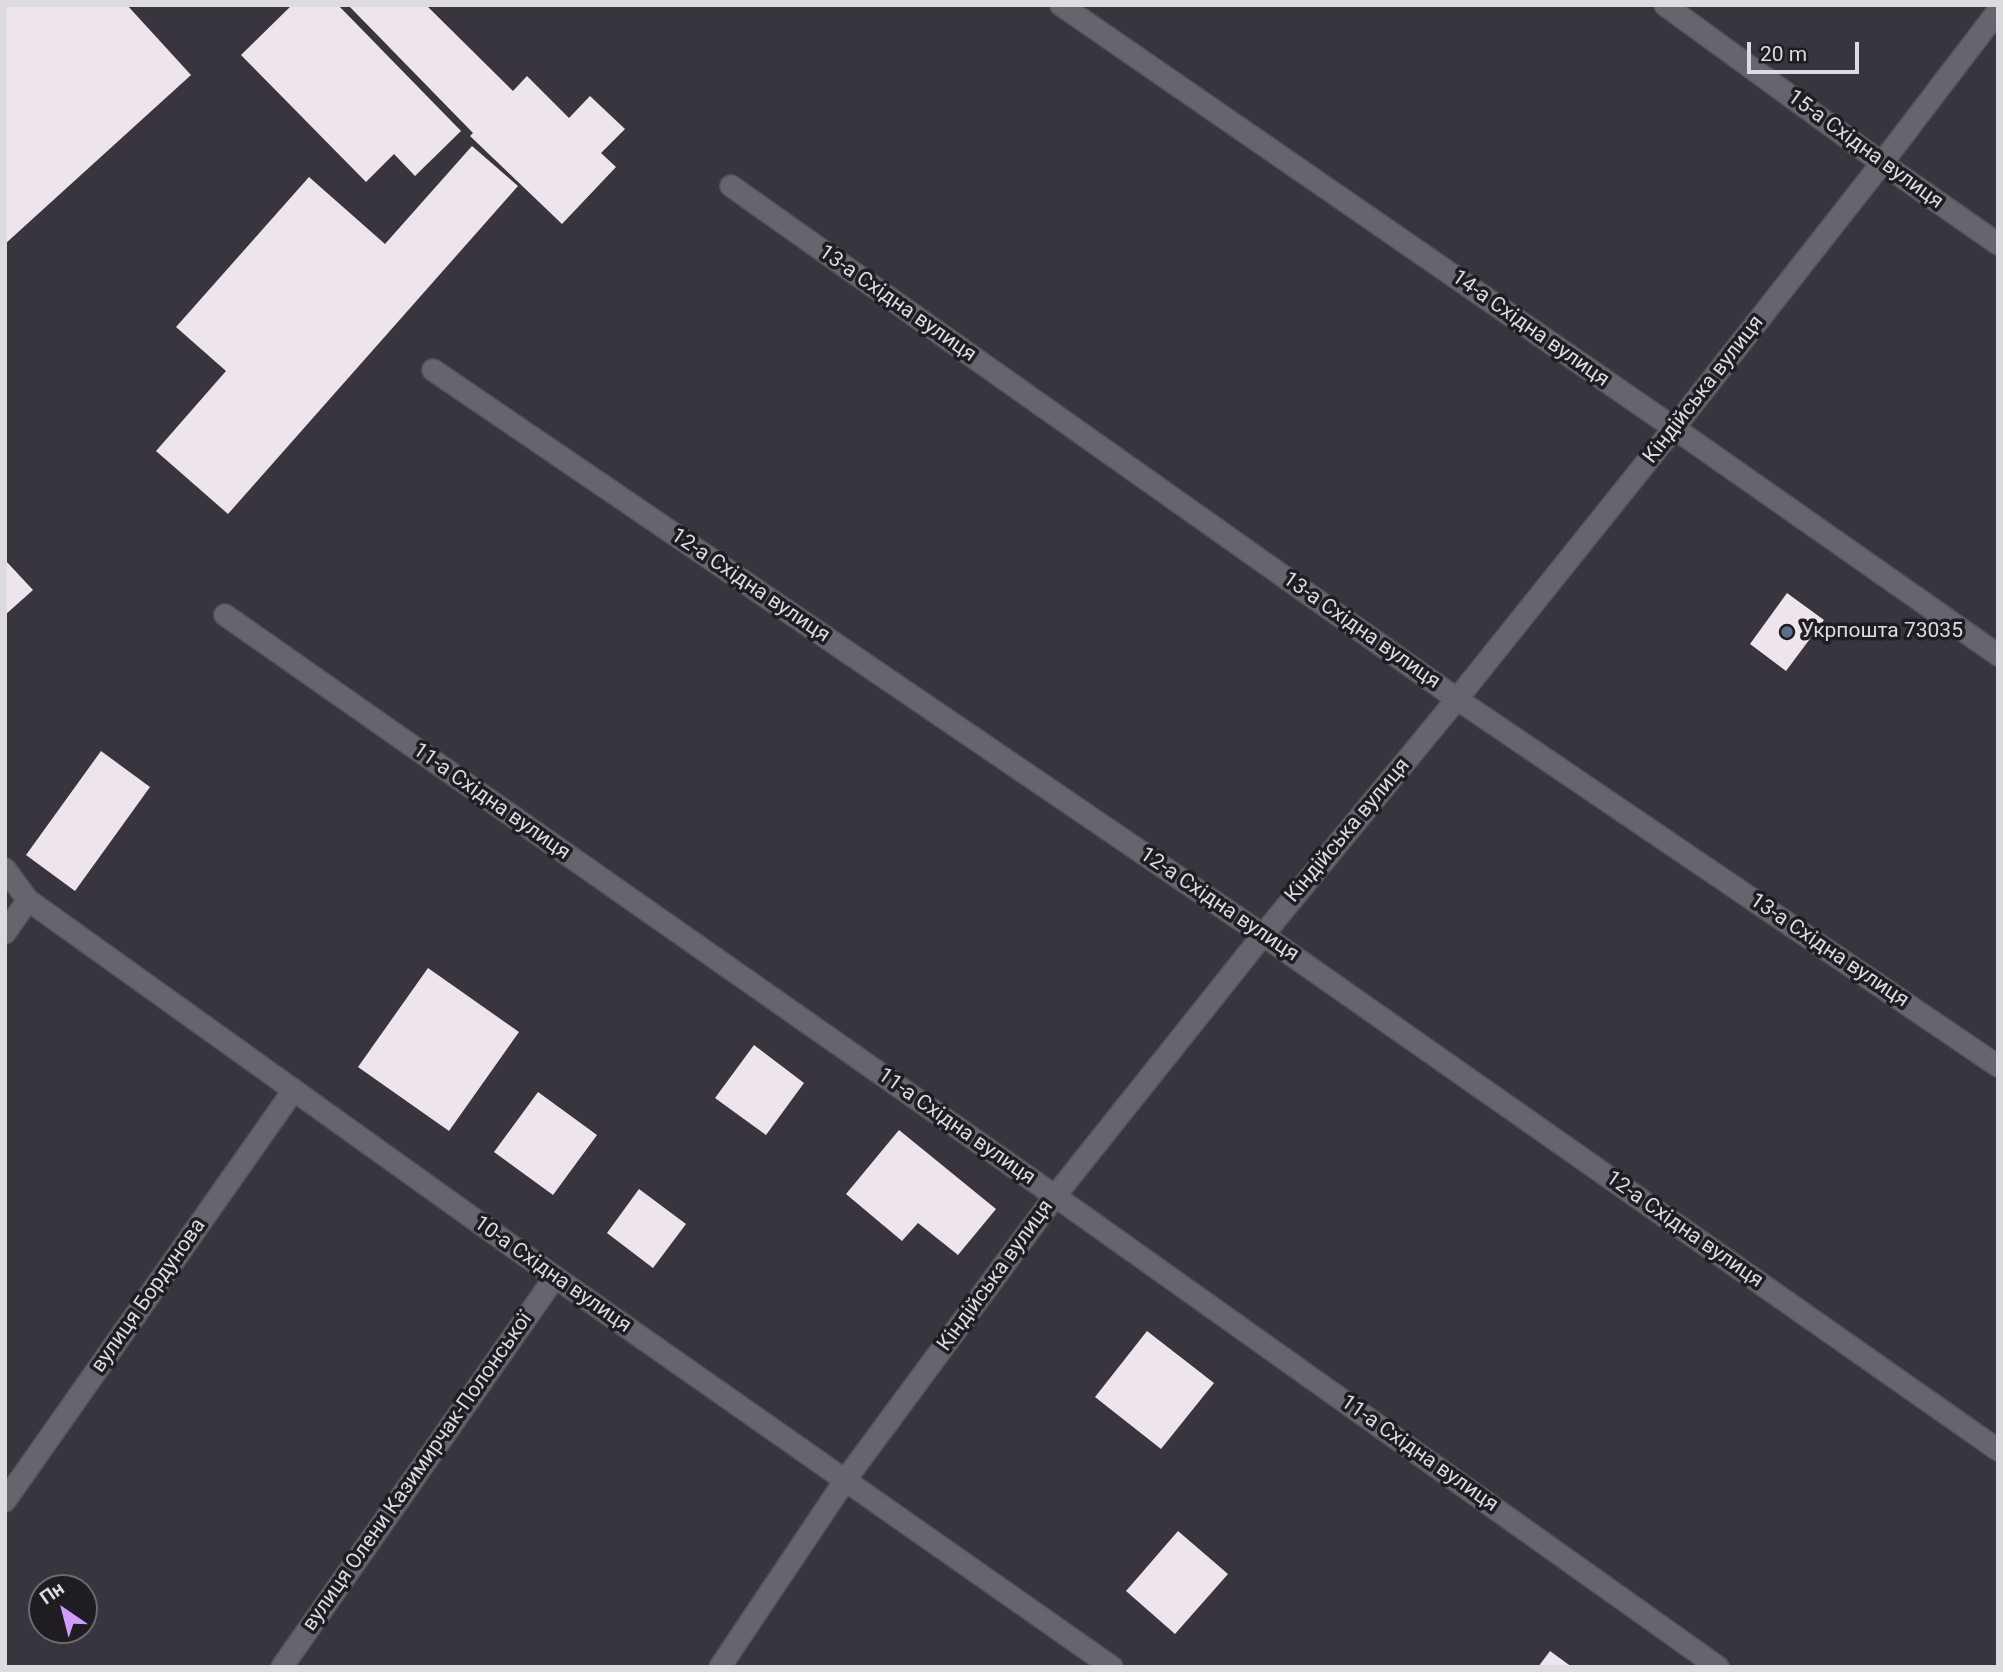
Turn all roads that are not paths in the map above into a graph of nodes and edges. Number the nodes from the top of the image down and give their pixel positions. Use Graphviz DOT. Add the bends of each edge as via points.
graph roads {
  1 [pos="1061,5"];
  2 [pos="1665,5"];
  3 [pos="1998,11"];
  4 [pos="1882,163"];
  5 [pos="731,186"];
  6 [pos="1998,244"];
  7 [pos="433,370"];
  8 [pos="1674,428"];
  9 [pos="225,615"];
  10 [pos="1998,656"];
  11 [pos="1457,699"];
  12 [pos="5,869"];
  13 [pos="28,900"];
  14 [pos="5,933"];
  15 [pos="1263,935"];
  16 [pos="1998,1066"];
  17 [pos="293,1091"];
  18 [pos="1055,1196"];
  19 [pos="555,1277"];
  20 [pos="1998,1450"];
  21 [pos="846,1479"];
  22 [pos="5,1501"];
  23 [pos="282,1667"];
  24 [pos="720,1667"];
  25 [pos="1112,1667"];
  26 [pos="1718,1667"];
  1 -- 8 [label="street, 14-а Східна вулиця"];
  2 -- 4 [label="street, 15-а Східна вулиця"];
  3 -- 4 [label="street, Кіндійська вулиця"];
  4 -- 6 [label="street, 15-а Східна вулиця"];
  4 -- 8 [label="street, Кіндійська вулиця"];
  5 -- 11 [label="street, 13-а Східна вулиця"];
  7 -- 15 [label="street, 12-а Східна вулиця"];
  8 -- 10 [label="street, 14-а Східна вулиця"];
  8 -- 11 [label="street, Кіндійська вулиця"];
  9 -- 18 [label="street, 11-а Східна вулиця"];
  11 -- 15 [label="street, Кіндійська вулиця"];
  11 -- 16 [label="street, 13-а Східна вулиця"];
  12 -- 13 [label="street, 10-а Східна вулиця"];
  13 -- 14 [label="street"];
  13 -- 17 [label="street, 10-а Східна вулиця"];
  15 -- 18 [label="street, Кіндійська вулиця"];
  15 -- 20 [label="street, 12-а Східна вулиця"];
  17 -- 19 [label="street, 10-а Східна вулиця"];
  17 -- 22 [label="street, вулиця Бордунова"];
  18 -- 21 [label="street, Кіндійська вулиця"];
  18 -- 26 [label="street, 11-а Східна вулиця"];
  19 -- 21 [label="street, 10-а Східна вулиця"];
  19 -- 23 [label="street, вулиця Олени Казимирчак-Полонської"];
  21 -- 24 [label="street, Кіндійська вулиця"];
  21 -- 25 [label="street, 10-а Східна вулиця"];
}
